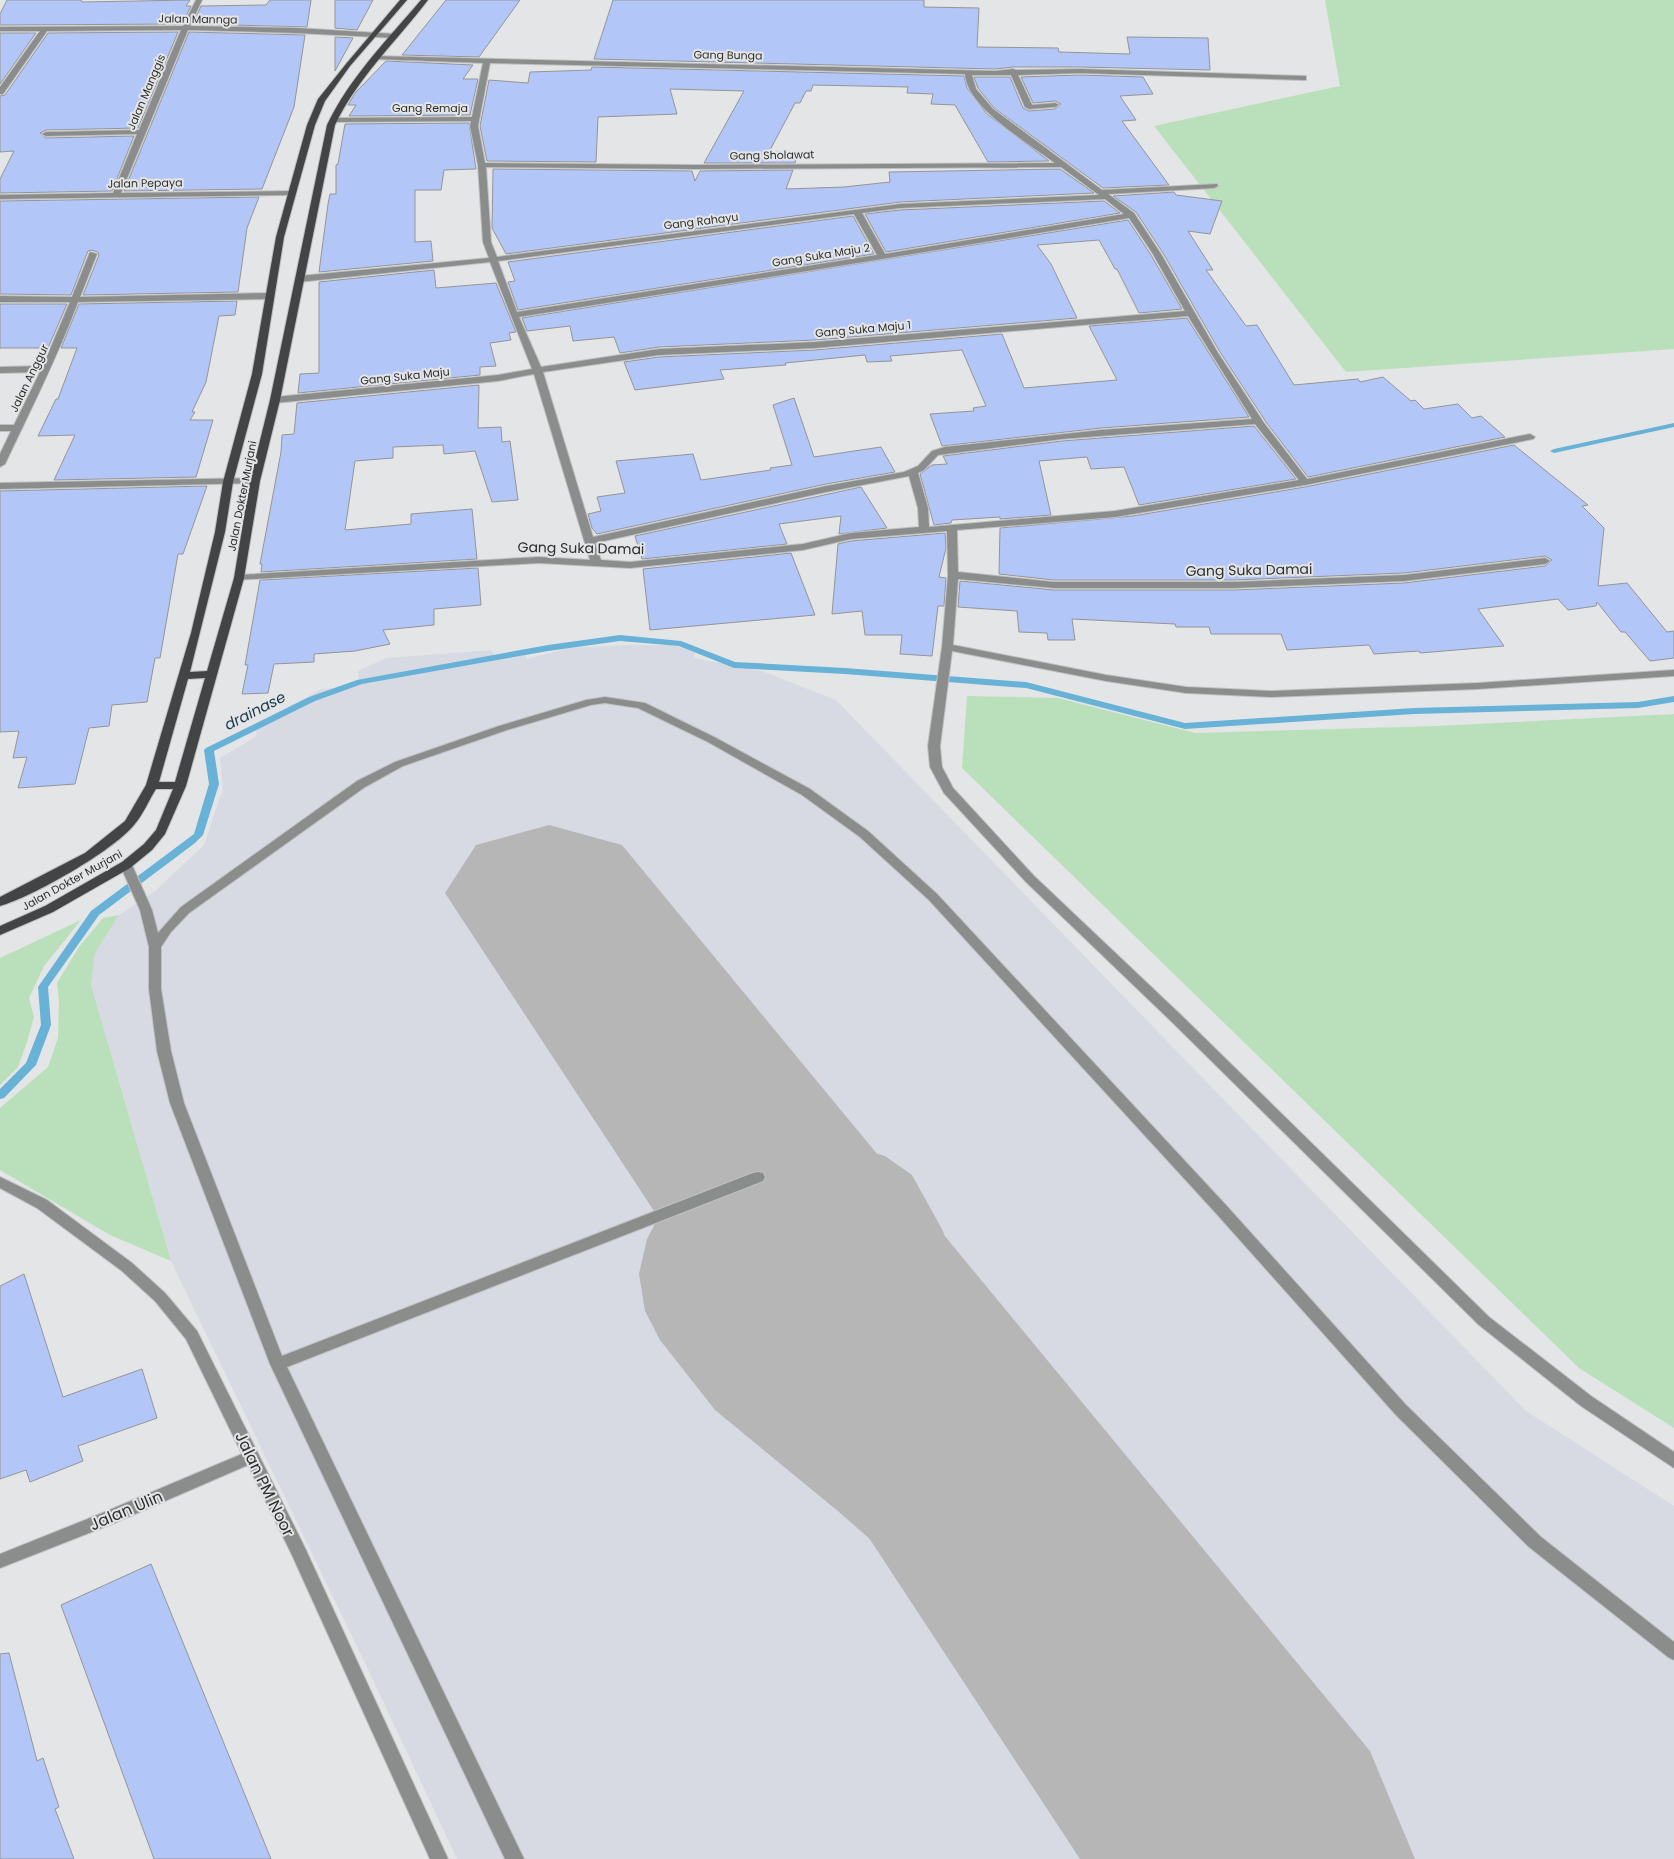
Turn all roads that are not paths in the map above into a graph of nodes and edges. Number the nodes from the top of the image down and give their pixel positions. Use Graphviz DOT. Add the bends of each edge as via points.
graph roads {
  1 [pos="199,0"];
  2 [pos="404,0"];
  3 [pos="425,0"];
  4 [pos="186,28"];
  5 [pos="0,29"];
  6 [pos="45,29"];
  7 [pos="374,34"];
  8 [pos="395,36"];
  9 [pos="375,58"];
  10 [pos="487,61"];
  11 [pos="968,72"];
  12 [pos="1013,72"];
  13 [pos="1303,78"];
  14 [pos="0,92"];
  15 [pos="1055,105"];
  16 [pos="476,119"];
  17 [pos="334,120"];
  18 [pos="141,132"];
  19 [pos="46,134"];
  20 [pos="482,165"];
  21 [pos="1063,165"];
  22 [pos="1214,186"];
  23 [pos="291,193"];
  24 [pos="1103,194"];
  25 [pos="116,195"];
  26 [pos="0,197"];
  27 [pos="857,212"];
  28 [pos="1131,215"];
  29 [pos="93,254"];
  30 [pos="882,257"];
  31 [pos="493,258"];
  32 [pos="299,279"];
  33 [pos="270,296"];
  34 [pos="0,299"];
  35 [pos="74,300"];
  36 [pos="1192,313"];
  37 [pos="514,315"];
  38 [pos="271,358"];
  39 [pos="46,369"];
  40 [pos="0,370"];
  41 [pos="538,371"];
  42 [pos="275,400"];
  43 [pos="1258,421"];
  44 [pos="0,428"];
  45 [pos="18,428"];
  46 [pos="1530,437"];
  47 [pos="0,464"];
  48 [pos="913,472"];
  49 [pos="255,481"];
  50 [pos="228,482"];
  51 [pos="1305,482"];
  52 [pos="0,486"];
  53 [pos="952,528"];
  54 [pos="924,530"];
  55 [pos="589,541"];
  56 [pos="1545,561"];
  57 [pos="596,562"];
  58 [pos="954,575"];
  59 [pos="239,578"];
  60 [pos="948,647"];
  61 [pos="1674,673"];
  62 [pos="211,674"];
  63 [pos="184,676"];
  64 [pos="152,785"];
  65 [pos="180,786"];
  66 [pos="126,865"];
  67 [pos="0,902"];
  68 [pos="0,931"];
  69 [pos="156,947"];
  70 [pos="758,1177"];
  71 [pos="0,1182"];
  72 [pos="278,1364"];
  73 [pos="251,1457"];
  74 [pos="1674,1460"];
  75 [pos="0,1561"];
  76 [pos="1674,1652"];
  77 [pos="439,1859"];
  78 [pos="515,1859"];
  1 -- 4 [label="street, Jalan Manggis"];
  2 -- 7 [label="main road, Jalan Dokter Murjani"];
  3 -- 8 [label="main road, Jalan Dokter Murjani"];
  4 -- 6 [label="street, Jalan Mannga"];
  4 -- 7 [label="street, Jalan Mannga"];
  4 -- 18 [label="street, Jalan Manggis"];
  5 -- 6 [label="street, Jalan Mannga"];
  6 -- 14 [label="street"];
  7 -- 8 [label="street, Jalan Mannga"];
  7 -- 23 [label="main road, Jalan Dokter Murjani" via="322,101"];
  8 -- 9 [label="main road, Jalan Dokter Murjani"];
  9 -- 10 [label="street, Gang Bunga"];
  9 -- 17 [label="main road, Jalan Dokter Murjani" via="342,102"];
  10 -- 11 [label="street, Gang Bunga"];
  10 -- 16 [label="street"];
  11 -- 12 [label="street, Gang Bunga"];
  11 -- 21 [label="street" via="972,90 990,111"];
  12 -- 13 [label="street, Gang Bunga"];
  12 -- 15 [label="street" via="1029,107"];
  16 -- 17 [label="street, Gang Remaja"];
  16 -- 20 [label="street, Gang Remaja" via="474,126"];
  17 -- 32 [label="main road, Jalan Dokter Murjani"];
  18 -- 19 [label="street"];
  18 -- 25 [label="street, Jalan Manggis"];
  20 -- 21 [label="street, Gang Sholawat"];
  20 -- 31 [label="street, Gang Remaja" via="488,242"];
  21 -- 24 [label="street"];
  22 -- 24 [label="street, Gang Rahayu"];
  23 -- 25 [label="street, Jalan Pepaya"];
  23 -- 33 [label="main road, Jalan Dokter Murjani"];
  24 -- 27 [label="street, Gang Rahayu"];
  24 -- 28 [label="street"];
  25 -- 26 [label="street, Jalan Pepaya"];
  27 -- 30 [label="street"];
  27 -- 31 [label="street, Gang Rahayu"];
  28 -- 30 [label="street, Gang Suka Maju 2"];
  28 -- 36 [label="street"];
  29 -- 35 [label="street, Jalan Anggur"];
  30 -- 37 [label="street, Gang Suka Maju 2"];
  31 -- 32 [label="street, Gang Rahayu"];
  31 -- 37 [label="street, Gang Remaja"];
  32 -- 38 [label="main road, Jalan Dokter Murjani"];
  33 -- 35 [label="street"];
  33 -- 38 [label="main road, Jalan Dokter Murjani"];
  34 -- 35 [label="street"];
  35 -- 39 [label="street, Jalan Anggur"];
  36 -- 41 [label="street, Gang Suka Maju 1" via="814,344 659,352"];
  36 -- 43 [label="street"];
  37 -- 41 [label="street, Gang Remaja"];
  38 -- 42 [label="main road, Jalan Dokter Murjani"];
  38 -- 50 [label="main road, Jalan Dokter Murjani" via="257,374"];
  39 -- 40 [label="street"];
  39 -- 45 [label="street, Jalan Anggur"];
  41 -- 42 [label="street, Gang Suka Maju" via="417,387"];
  41 -- 55 [label="street, Gang Remaja"];
  42 -- 49 [label="main road, Jalan Dokter Murjani"];
  43 -- 48 [label="street" via="1158,427 945,450 935,453 922,468"];
  43 -- 51 [label="street"];
  44 -- 45 [label="street"];
  45 -- 47 [label="street, Jalan Anggur"];
  46 -- 51 [label="street"];
  48 -- 54 [label="street" via="923,508"];
  48 -- 55 [label="street"];
  49 -- 50 [label="street"];
  49 -- 59 [label="main road, Jalan Dokter Murjani"];
  50 -- 52 [label="street"];
  50 -- 63 [label="main road, Jalan Dokter Murjani" via="218,541"];
  51 -- 53 [label="street, Gang Suka Damai" via="1115,514"];
  53 -- 54 [label="street, Gang Suka Damai"];
  53 -- 58 [label="street"];
  54 -- 57 [label="street, Gang Suka Damai" via="851,536 803,547 677,561 630,565"];
  55 -- 57 [label="street, Gang Remaja"];
  56 -- 58 [label="street, Gang Suka Damai" via="1404,578 1234,585 1054,585"];
  57 -- 59 [label="street, Gang Suka Damai" via="540,560"];
  58 -- 60 [label="street"];
  59 -- 62 [label="main road, Jalan Dokter Murjani"];
  60 -- 61 [label="street" via="1106,678 1177,688 1271,694 1478,686"];
  60 -- 74 [label="street" via="934,746 936,767 948,790 1030,879 1484,1321 1586,1401"];
  62 -- 63 [label="main road"];
  62 -- 65 [label="main road, Jalan Dokter Murjani"];
  63 -- 64 [label="main road, Jalan Dokter Murjani"];
  64 -- 65 [label="main road"];
  64 -- 67 [label="main road, Jalan Dokter Murjani" via="130,823 88,856"];
  65 -- 66 [label="main road, Jalan Dokter Murjani" via="161,831"];
  66 -- 68 [label="main road, Jalan Dokter Murjani" via="50,909"];
  66 -- 69 [label="street" via="146,910"];
  69 -- 72 [label="street" via="155,989 164,1051 177,1103"];
  69 -- 76 [label="street" via="167,928 185,910 361,784 399,764 590,702 605,700 641,705 806,792 864,834 933,897 1219,1207 1400,1410 1535,1542"];
  70 -- 72 [label="street"];
  71 -- 73 [label="street, Jalan PM Noor" via="42,1204 127,1267 160,1297 192,1335"];
  72 -- 78 [label="street"];
  73 -- 75 [label="street, Jalan Ulin"];
  73 -- 77 [label="street, Jalan PM Noor" via="299,1553"];
}
